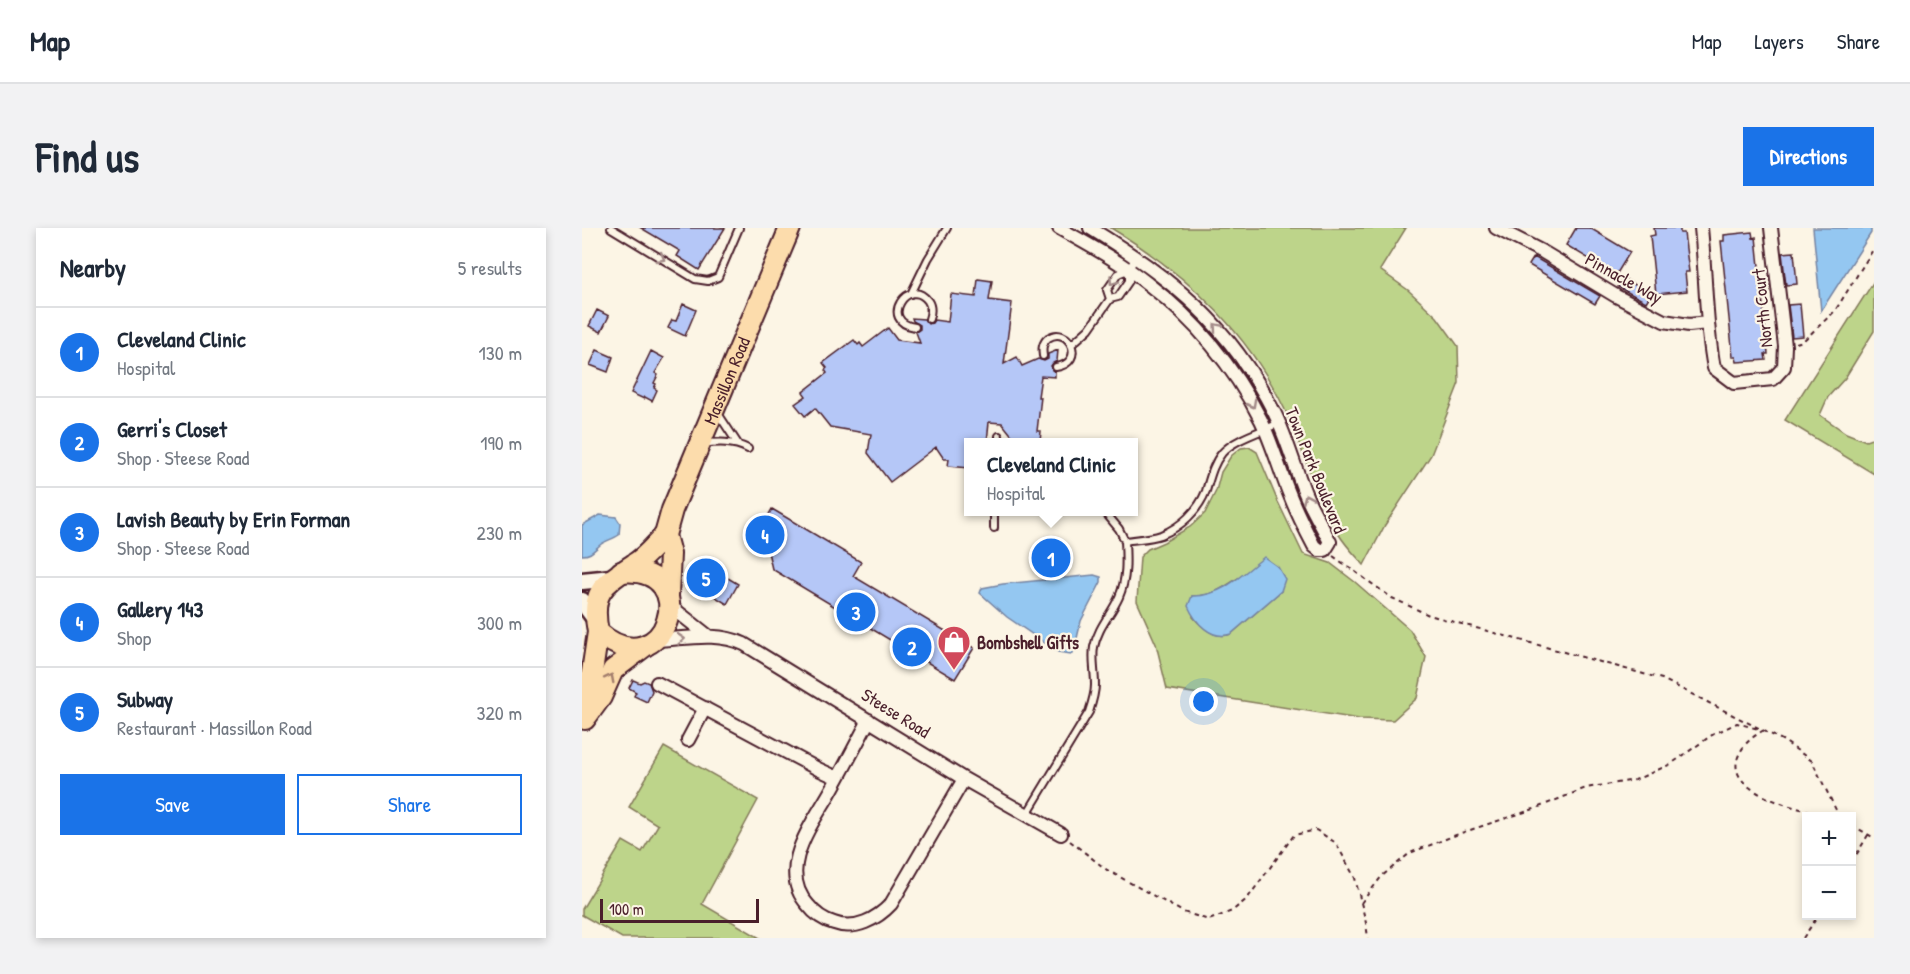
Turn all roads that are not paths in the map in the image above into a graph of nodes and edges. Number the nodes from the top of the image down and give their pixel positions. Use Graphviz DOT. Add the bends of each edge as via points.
graph roads {
  1 [pos="611,228"];
  2 [pos="739,228"];
  3 [pos="790,228"];
  4 [pos="947,228"];
  5 [pos="1059,228"];
  6 [pos="1090,228"];
  7 [pos="1497,228"];
  8 [pos="1701,228"];
  9 [pos="1771,228"];
  10 [pos="1137,257"];
  11 [pos="1129,269"];
  12 [pos="911,294"];
  13 [pos="1110,299"];
  14 [pos="929,319"];
  15 [pos="1707,323"];
  16 [pos="915,327"];
  17 [pos="1071,345"];
  18 [pos="1043,356"];
  19 [pos="1056,366"];
  20 [pos="715,406"];
  21 [pos="1279,423"];
  22 [pos="1265,430"];
  23 [pos="738,444"];
  24 [pos="699,445"];
  25 [pos="748,448"];
  26 [pos="994,516"];
  27 [pos="1109,516"];
  28 [pos="994,528"];
  29 [pos="665,535"];
  30 [pos="1125,541"];
  31 [pos="616,575"];
  32 [pos="582,580"];
  33 [pos="669,600"];
  34 [pos="582,601"];
  35 [pos="597,626"];
  36 [pos="707,636"];
  37 [pos="650,643"];
  38 [pos="657,682"];
  39 [pos="705,708"];
  40 [pos="869,720"];
  41 [pos="584,722"];
  42 [pos="688,741"];
  43 [pos="838,778"];
  44 [pos="964,779"];
  45 [pos="1027,815"];
  46 [pos="1061,834"];
  1 -- 2 [label="lane, one-way" via="695,279 708,281 718,277"];
  3 -- 20 [label="main road, Massillon Road"];
  4 -- 12 [label="lane"];
  5 -- 11 [label="street, Town Park Boulevard"];
  6 -- 10 [label="street, Town Park Boulevard"];
  7 -- 15 [label="street, Pinnacle Way" via="1664,321"];
  8 -- 15 [label="street, North Court"];
  9 -- 15 [label="street, North Court" via="1784,367 1773,379 1734,382 1714,368"];
  10 -- 11 [label="lane"];
  21 -- 10 [label="street, Town Park Boulevard, one-way" via="1248,368 1219,330 1185,294"];
  11 -- 13 [label="lane" via="1129,281 1118,297"];
  11 -- 13 [label="lane, one-way" via="1118,274 1107,290"];
  11 -- 22 [label="street, Town Park Boulevard, one-way" via="1165,297 1205,337 1240,385"];
  12 -- 14 [label="lane" via="926,299 931,309"];
  12 -- 16 [label="lane" via="901,299 897,309 904,324"];
  13 -- 17 [label="lane" via="1089,329"];
  17 -- 18 [label="lane" via="1066,338 1056,335 1043,344"];
  17 -- 19 [label="lane" via="1070,360"];
  20 -- 23 [label="lane"];
  20 -- 24 [label="main road, Massillon Road"];
  21 -- 22 [label="lane"];
  22 -- 21 [label="street, Town Park Boulevard, one-way" via="1308,535 1316,549 1325,550 1330,542 1308,501"];
  22 -- 30 [label="lane" via="1222,452 1200,503 1177,527 1160,536"];
  23 -- 24 [label="lane"];
  23 -- 25 [label="lane"];
  24 -- 29 [label="main road, Massillon Road"];
  26 -- 28 [label="lane"];
  27 -- 30 [label="lane"];
  29 -- 31 [label="main road, Massillon Road" via="648,554"];
  29 -- 33 [label="main road, Massillon Road" via="670,554"];
  30 -- 45 [label="lane" via="1124,583 1100,627 1095,646 1095,690 1089,712"];
  31 -- 32 [label="street"];
  31 -- 33 [label="main road" via="638,572 650,576 658,581"];
  31 -- 35 [label="main road" via="596,603"];
  33 -- 36 [label="street, Steese Road"];
  33 -- 37 [label="main road" via="669,618"];
  34 -- 35 [label="street"];
  35 -- 37 [label="main road" via="621,647 631,649"];
  35 -- 41 [label="main road"];
  37 -- 36 [label="street, Steese Road, one-way"];
  36 -- 40 [label="street, Steese Road" via="744,644"];
  41 -- 37 [label="main road, one-way" via="613,670"];
  38 -- 39 [label="street"];
  39 -- 42 [label="street"];
  39 -- 43 [label="street"];
  40 -- 43 [label="street"];
  40 -- 44 [label="street, Steese Road"];
  43 -- 44 [label="street" via="809,828 797,857 795,880 798,892 816,914 848,926 872,920 891,904"];
  44 -- 45 [label="street, Steese Road"];
  45 -- 46 [label="street, Steese Road"];
}
